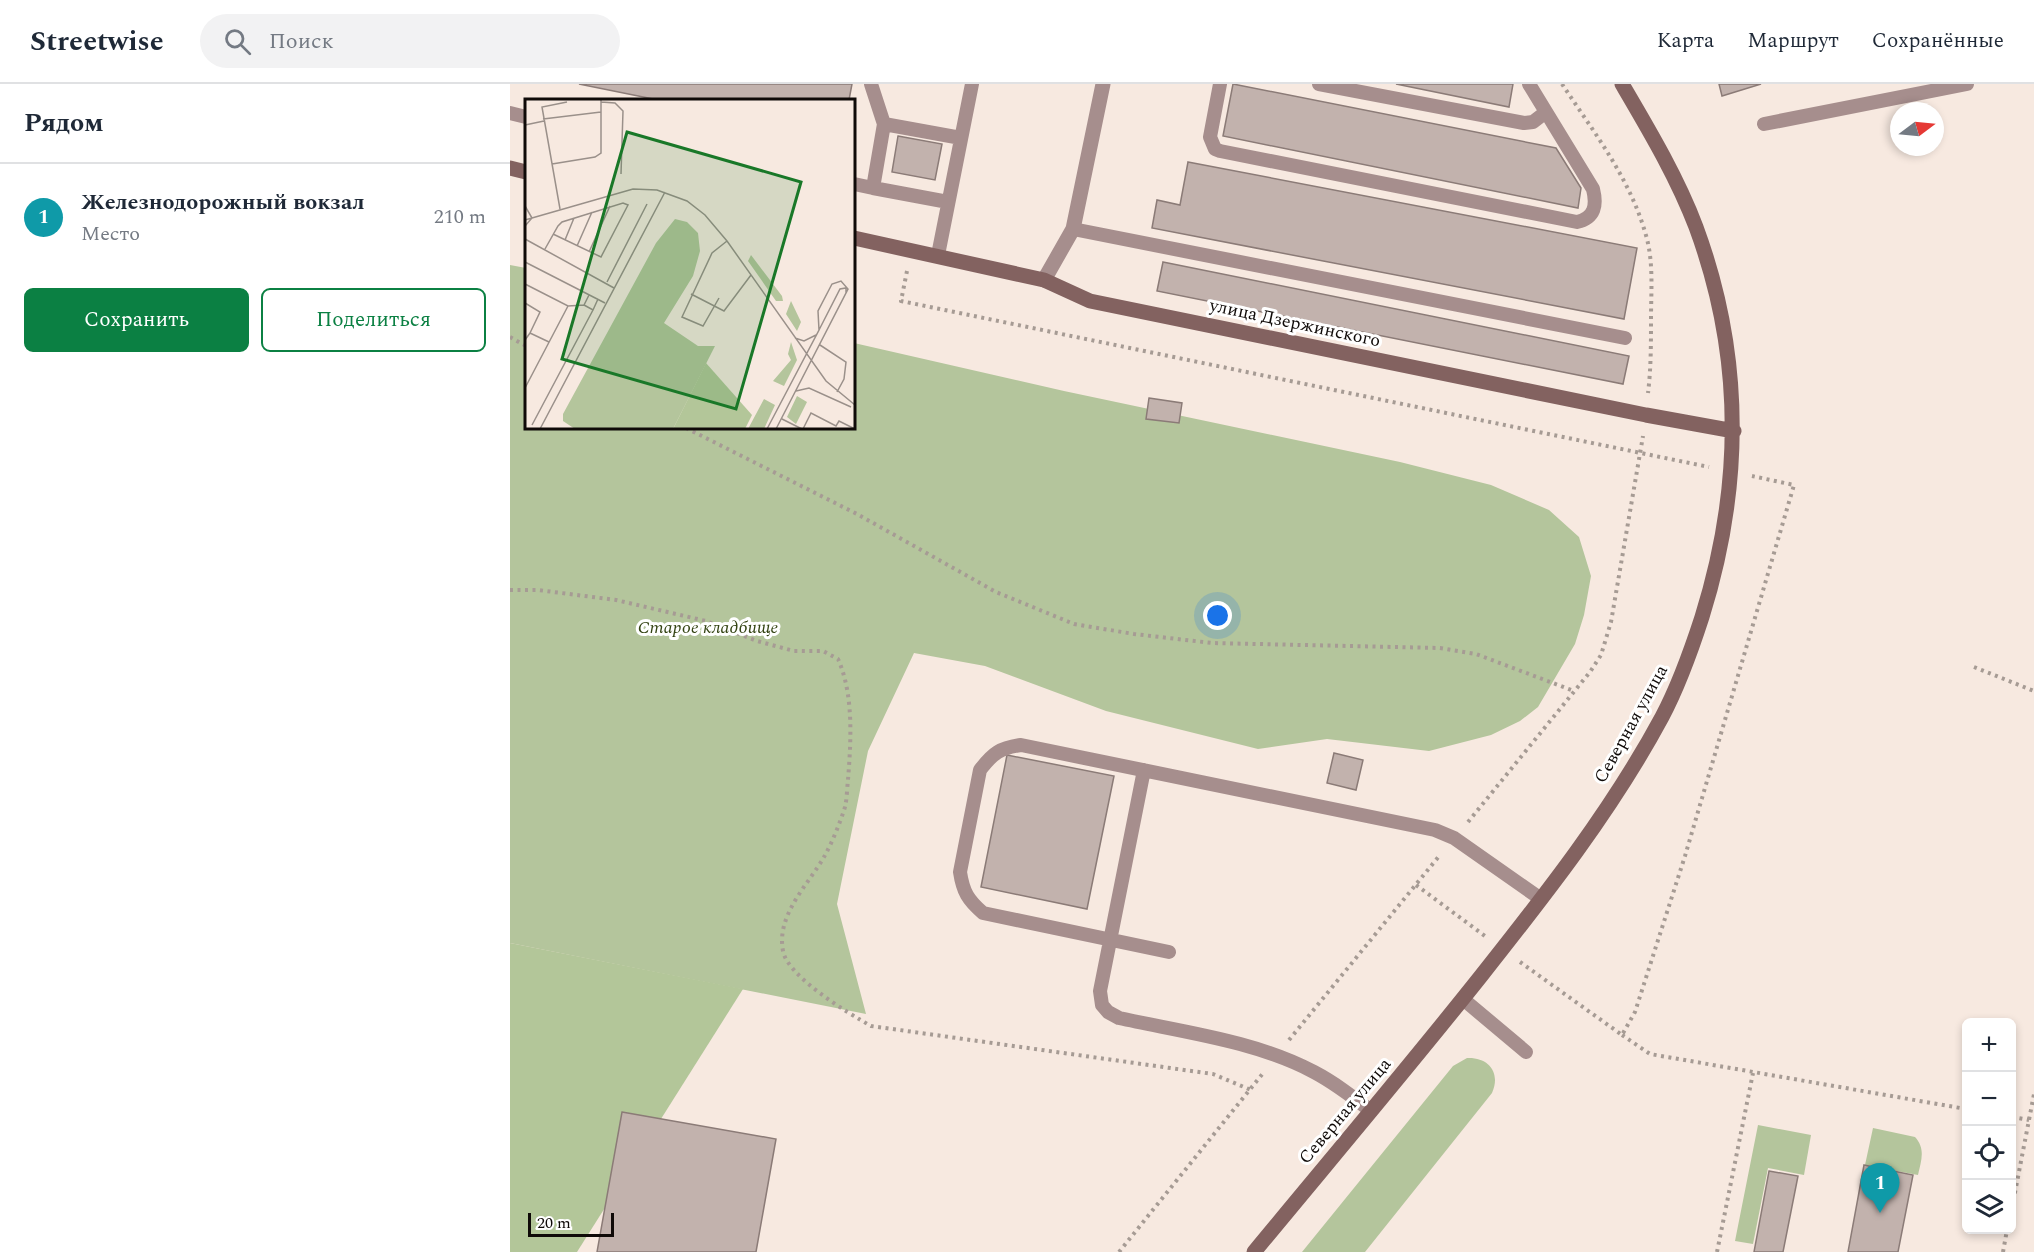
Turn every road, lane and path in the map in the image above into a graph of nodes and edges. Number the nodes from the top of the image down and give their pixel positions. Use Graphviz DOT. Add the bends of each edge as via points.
graph roads {
  1 [pos="871,84"];
  2 [pos="972,84"];
  3 [pos="1103,84"];
  4 [pos="1220,84"];
  5 [pos="1319,84"];
  6 [pos="1529,84"];
  7 [pos="1562,84"];
  8 [pos="1622,84"];
  9 [pos="1967,84"];
  10 [pos="1546,112"];
  11 [pos="510,113"];
  12 [pos="525,117"];
  13 [pos="884,124"];
  14 [pos="1764,124"];
  15 [pos="961,138"];
  16 [pos="510,168"];
  17 [pos="525,172"];
  18 [pos="855,184"];
  19 [pos="873,188"];
  20 [pos="948,202"];
  21 [pos="1073,229"];
  22 [pos="855,238"];
  23 [pos="911,250"];
  24 [pos="938,255"];
  25 [pos="1044,280"];
  26 [pos="510,337"];
  27 [pos="1625,338"];
  28 [pos="525,345"];
  29 [pos="1646,415"];
  30 [pos="688,429"];
  31 [pos="1734,431"];
  32 [pos="1641,454"];
  33 [pos="1731,471"];
  34 [pos="510,590"];
  35 [pos="1974,667"];
  36 [pos="1574,691"];
  37 [pos="2034,691"];
  38 [pos="1144,770"];
  39 [pos="1454,838"];
  40 [pos="1416,885"];
  41 [pos="1541,899"];
  42 [pos="1109,940"];
  43 [pos="1503,949"];
  44 [pos="1169,952"];
  45 [pos="1463,999"];
  46 [pos="1622,1035"];
  47 [pos="1526,1052"];
  48 [pos="1276,1055"];
  49 [pos="1753,1073"];
  50 [pos="1251,1090"];
  51 [pos="2034,1095"];
  52 [pos="1962,1108"];
  53 [pos="1371,1111"];
  54 [pos="2016,1118"];
  55 [pos="2029,1120"];
  56 [pos="2016,1187"];
  57 [pos="2006,1234"];
  58 [pos="1119,1252"];
  59 [pos="1254,1252"];
  60 [pos="1717,1252"];
  61 [pos="2003,1252"];
  1 -- 13 [label="lane"];
  2 -- 15 [label="lane"];
  3 -- 21 [label="street"];
  4 -- 10 [label="lane" via="1209,137 1220,151 1577,222 1586,220 1595,207 1593,189"];
  5 -- 10 [label="lane" via="1524,123 1533,122"];
  6 -- 10 [label="lane"];
  7 -- 29 [label="path" via="1614,162 1646,232 1652,282"];
  8 -- 31 [label="main road, Северная улица" via="1666,161 1696,226 1724,328"];
  9 -- 14 [label="lane"];
  11 -- 12 [label="lane"];
  13 -- 15 [label="lane"];
  13 -- 19 [label="lane"];
  15 -- 20 [label="lane"];
  16 -- 17 [label="main road"];
  18 -- 19 [label="lane"];
  19 -- 20 [label="lane"];
  20 -- 24 [label="lane"];
  21 -- 25 [label="street"];
  21 -- 27 [label="lane"];
  22 -- 23 [label="main road, улица Дзержинского"];
  23 -- 24 [label="main road, улица Дзержинского"];
  23 -- 32 [label="path" via="901,302"];
  24 -- 25 [label="main road, улица Дзержинского"];
  25 -- 29 [label="main road, улица Дзержинского" via="1090,301"];
  26 -- 28 [label="path"];
  29 -- 31 [label="main road, улица Дзержинского"];
  29 -- 32 [label="path"];
  30 -- 36 [label="path" via="857,514 996,592 1074,624 1212,643 1440,648 1476,654"];
  31 -- 33 [label="main road, Северная улица"];
  32 -- 33 [label="path"];
  32 -- 36 [label="path" via="1611,622 1601,655"];
  33 -- 41 [label="main road, Северная улица" via="1714,578 1684,669 1631,771"];
  33 -- 46 [label="path" via="1794,485 1685,856 1635,1012"];
  34 -- 50 [label="path" via="616,600 706,621 795,651 823,651 838,659 849,706 845,806 825,856 792,905 783,929 782,950 809,984 838,1006 871,1026 1213,1074"];
  35 -- 37 [label="path"];
  36 -- 39 [label="path"];
  38 -- 39 [label="lane" via="1435,830"];
  38 -- 42 [label="lane"];
  38 -- 42 [label="lane" via="1021,745 1005,747 990,756 980,770 960,872 971,903 983,913"];
  39 -- 40 [label="path"];
  39 -- 41 [label="lane"];
  40 -- 43 [label="path"];
  40 -- 48 [label="path"];
  41 -- 43 [label="main road, Северная улица"];
  42 -- 44 [label="lane"];
  42 -- 48 [label="lane" via="1100,991 1102,1005 1108,1012 1119,1018"];
  43 -- 45 [label="main road, Северная улица"];
  43 -- 46 [label="path"];
  45 -- 47 [label="lane"];
  45 -- 53 [label="main road, Северная улица"];
  46 -- 49 [label="path" via="1650,1054"];
  48 -- 50 [label="path"];
  48 -- 53 [label="lane" via="1336,1084"];
  49 -- 52 [label="path"];
  49 -- 60 [label="path"];
  50 -- 58 [label="path"];
  51 -- 55 [label="path"];
  53 -- 59 [label="main road, Северная улица"];
  54 -- 55 [label="path"];
  55 -- 56 [label="path"];
  57 -- 61 [label="path"];
}
